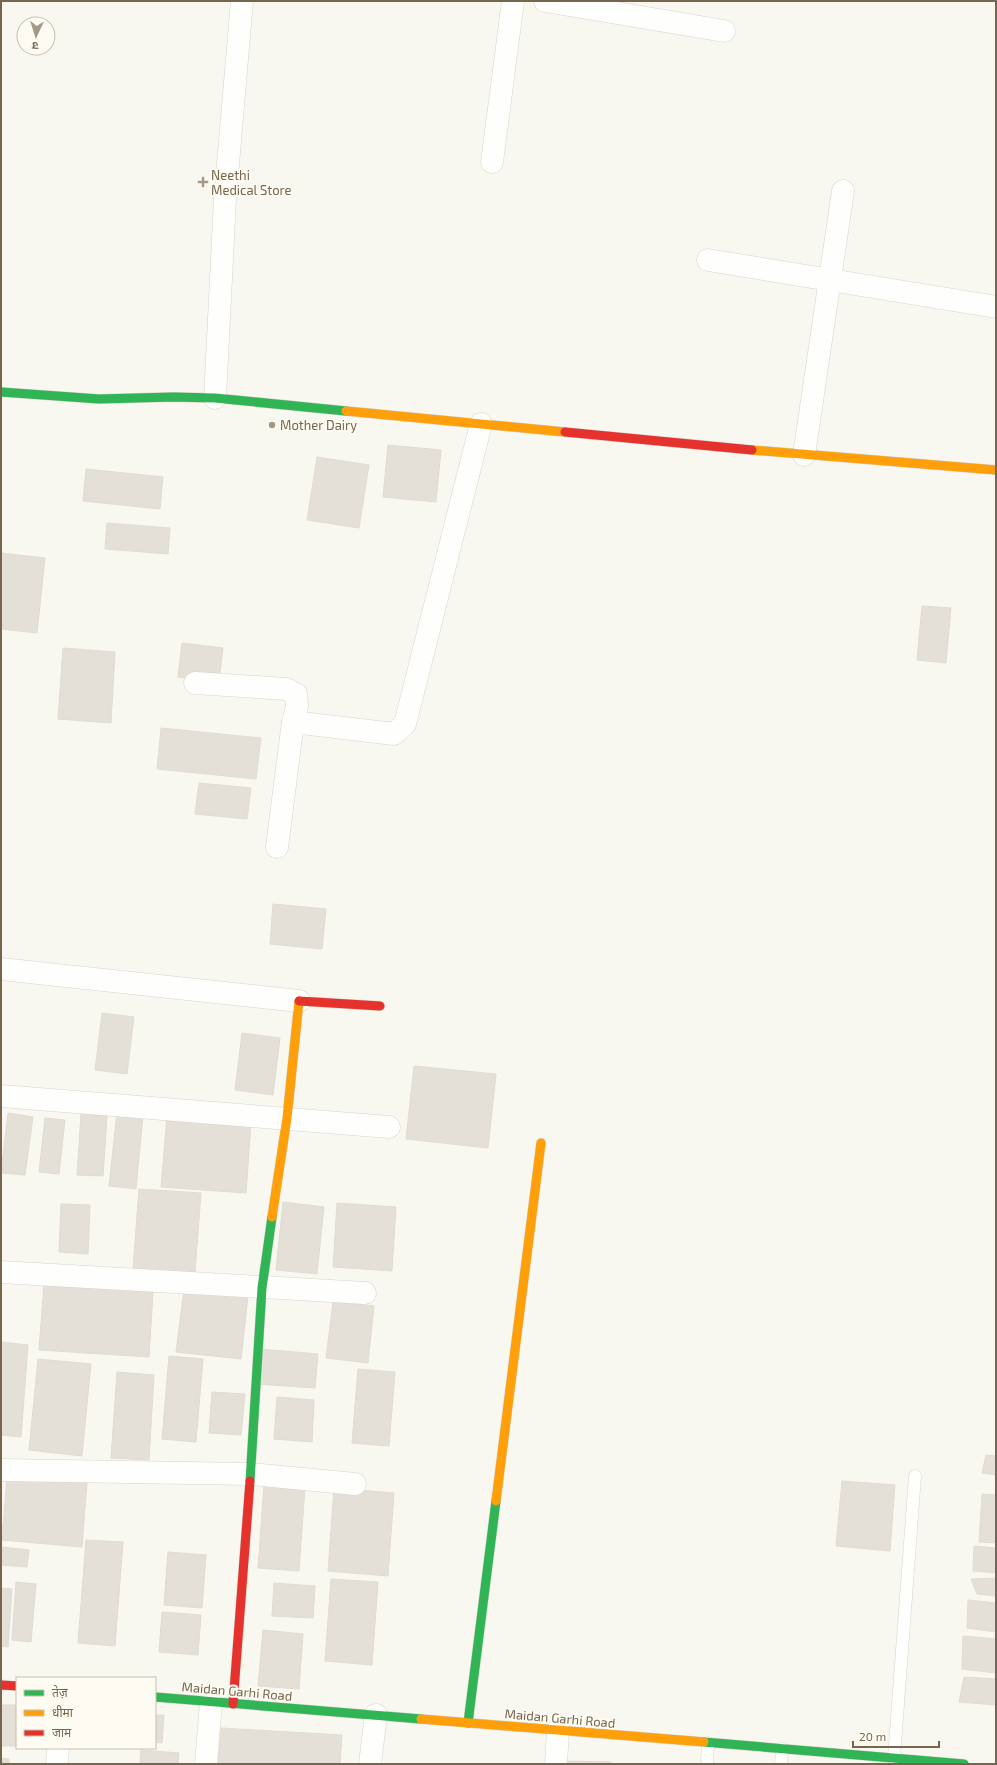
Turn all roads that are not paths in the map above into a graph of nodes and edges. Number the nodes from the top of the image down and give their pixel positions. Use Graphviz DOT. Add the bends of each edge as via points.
graph roads {
  1 [pos="242,1"];
  2 [pos="513,1"];
  3 [pos="545,1"];
  4 [pos="724,31"];
  5 [pos="492,162"];
  6 [pos="843,191"];
  7 [pos="708,260"];
  8 [pos="830,280"];
  9 [pos="996,307"];
  10 [pos="1,392"];
  11 [pos="215,398"];
  12 [pos="481,424"];
  13 [pos="804,455"];
  14 [pos="996,470"];
  15 [pos="194,683"];
  16 [pos="293,722"];
  17 [pos="277,847"];
  18 [pos="1,969"];
  19 [pos="299,1001"];
  20 [pos="380,1006"];
  21 [pos="1,1096"];
  22 [pos="287,1118"];
  23 [pos="389,1127"];
  24 [pos="541,1143"];
  25 [pos="1,1272"];
  26 [pos="262,1288"];
  27 [pos="365,1293"];
  28 [pos="1,1470"];
  29 [pos="251,1474"];
  30 [pos="914,1476"];
  31 [pos="355,1484"];
  32 [pos="1,1685"];
  33 [pos="16,1686"];
  34 [pos="156,1697"];
  35 [pos="211,1702"];
  36 [pos="233,1704"];
  37 [pos="376,1715"];
  38 [pos="468,1723"];
  39 [pos="558,1730"];
  40 [pos="708,1743"];
  41 [pos="58,1749"];
  42 [pos="782,1749"];
  43 [pos="894,1758"];
  44 [pos="57,1764"];
  45 [pos="206,1764"];
  46 [pos="370,1764"];
  47 [pos="556,1764"];
  48 [pos="707,1764"];
  49 [pos="781,1764"];
  50 [pos="964,1764"];
  1 -- 11 [label="street" via="225,199"];
  2 -- 5 [label="street"];
  3 -- 4 [label="street"];
  6 -- 8 [label="street"];
  7 -- 8 [label="street"];
  8 -- 9 [label="street"];
  8 -- 13 [label="street"];
  10 -- 11 [label="street" via="99,399"];
  11 -- 12 [label="street"];
  12 -- 13 [label="street"];
  12 -- 16 [label="street" via="405,724 394,734"];
  13 -- 14 [label="street"];
  15 -- 16 [label="street" via="286,689 296,694"];
  16 -- 17 [label="street"];
  18 -- 19 [label="street"];
  19 -- 20 [label="street"];
  19 -- 22 [label="street"];
  21 -- 22 [label="street"];
  22 -- 23 [label="street"];
  22 -- 26 [label="street"];
  24 -- 38 [label="street"];
  25 -- 26 [label="street"];
  26 -- 27 [label="street"];
  26 -- 29 [label="street"];
  28 -- 29 [label="street"];
  29 -- 31 [label="street"];
  29 -- 36 [label="street"];
  30 -- 43 [label="lane"];
  32 -- 33 [label="street"];
  34 -- 35 [label="street, Maidan Garhi Road"];
  35 -- 36 [label="street, Maidan Garhi Road"];
  35 -- 45 [label="street"];
  36 -- 37 [label="street, Maidan Garhi Road"];
  37 -- 38 [label="street, Maidan Garhi Road"];
  37 -- 46 [label="street"];
  38 -- 39 [label="street, Maidan Garhi Road"];
  39 -- 40 [label="street, Maidan Garhi Road"];
  39 -- 47 [label="street"];
  40 -- 42 [label="street, Maidan Garhi Road"];
  40 -- 48 [label="lane"];
  41 -- 44 [label="street"];
  42 -- 43 [label="street, Maidan Garhi Road"];
  42 -- 49 [label="lane"];
  43 -- 50 [label="street, Maidan Garhi Road"];
}
